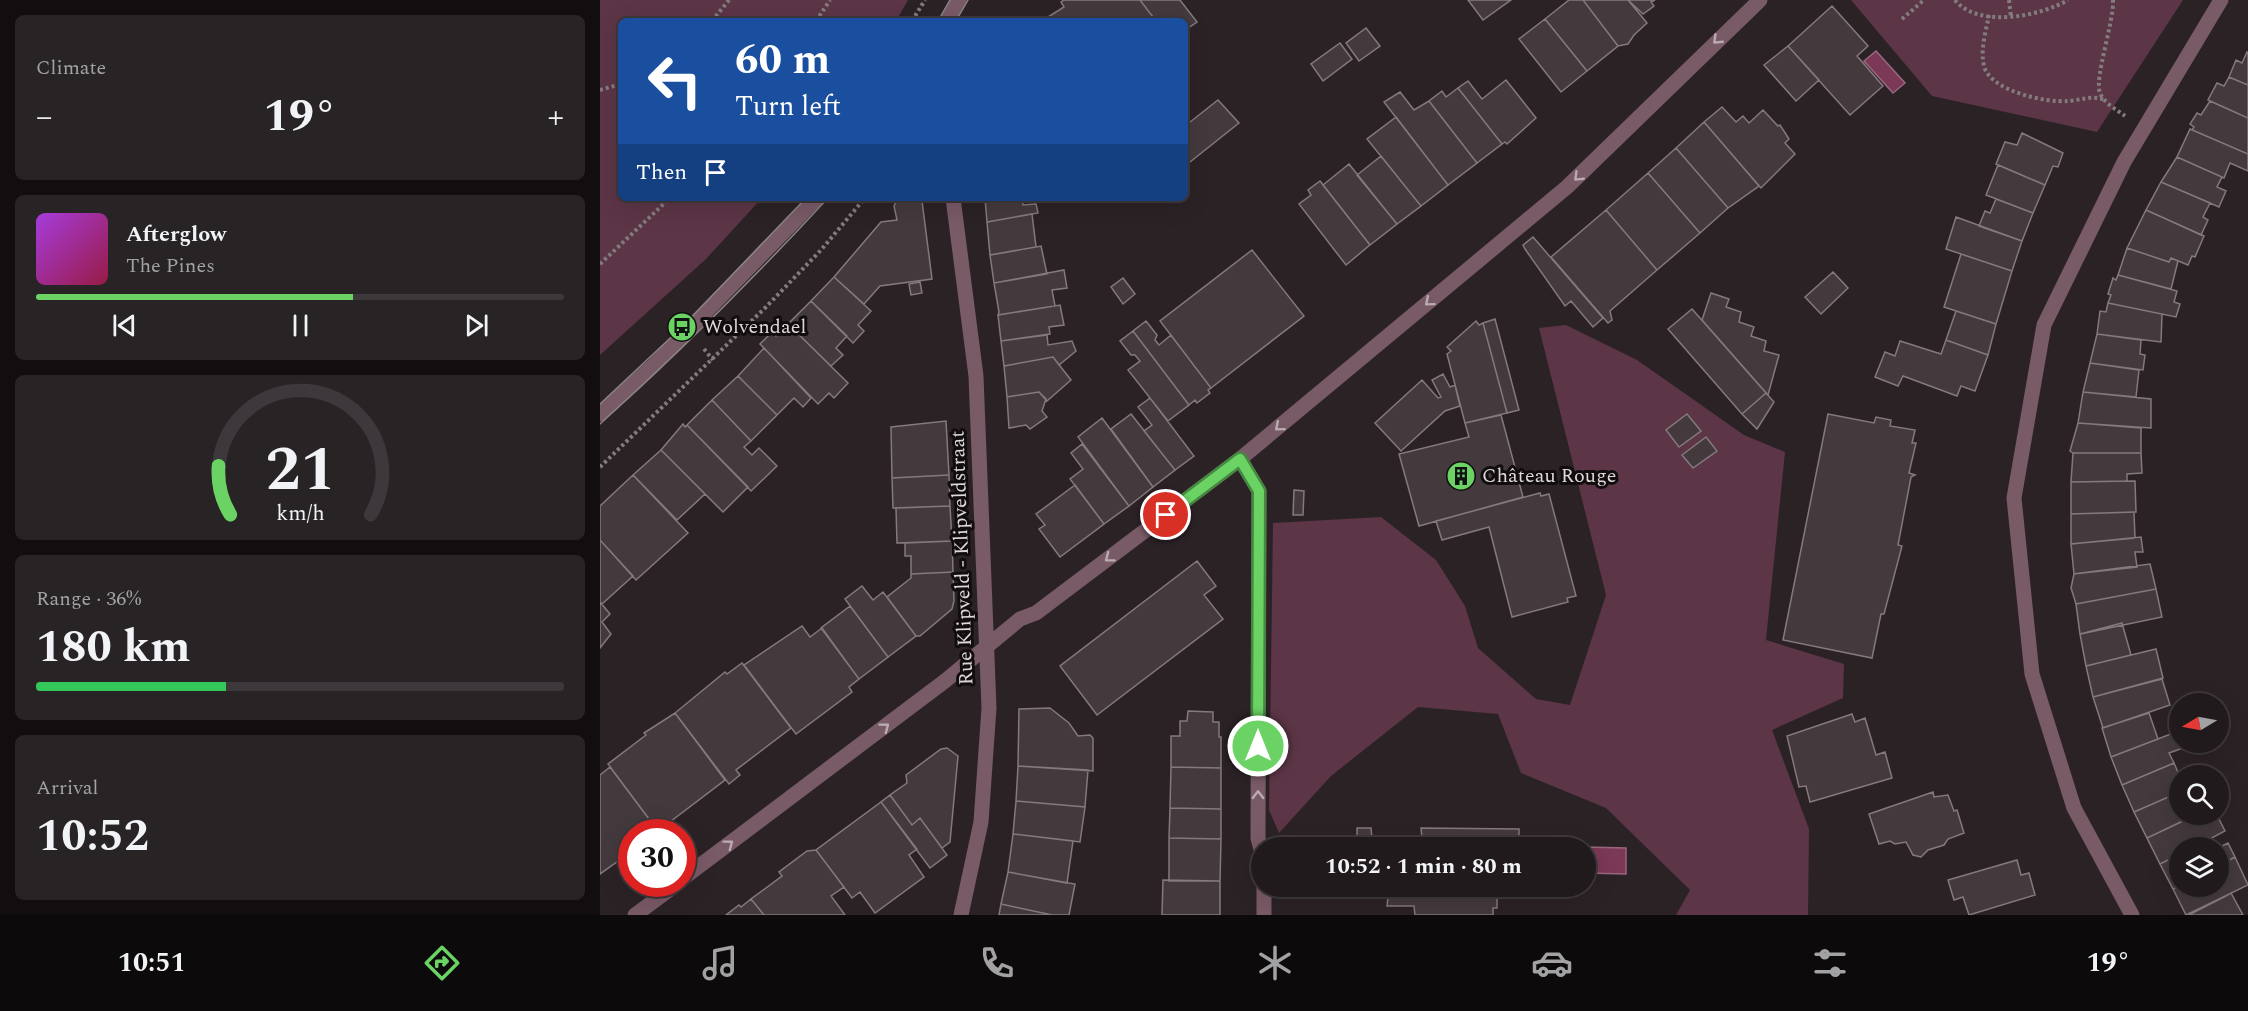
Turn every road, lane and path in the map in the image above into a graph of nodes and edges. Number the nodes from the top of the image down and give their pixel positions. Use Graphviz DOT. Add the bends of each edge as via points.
graph roads {
  1 [pos="729,0"];
  2 [pos="830,0"];
  3 [pos="925,0"];
  4 [pos="959,0"];
  5 [pos="1760,0"];
  6 [pos="1924,0"];
  7 [pos="1955,0"];
  8 [pos="2009,0"];
  9 [pos="2068,0"];
  10 [pos="2113,0"];
  11 [pos="2221,0"];
  12 [pos="1989,15"];
  13 [pos="2011,17"];
  14 [pos="714,18"];
  15 [pos="818,18"];
  16 [pos="914,18"];
  17 [pos="949,18"];
  18 [pos="1902,19"];
  19 [pos="618,85"];
  20 [pos="600,90"];
  21 [pos="2105,100"];
  22 [pos="2113,106"];
  23 [pos="667,201"];
  24 [pos="814,201"];
  25 [pos="863,201"];
  26 [pos="953,201"];
  27 [pos="600,264"];
  28 [pos="700,344"];
  29 [pos="712,360"];
  30 [pos="600,414"];
  31 [pos="1240,459"];
  32 [pos="600,467"];
  33 [pos="986,647"];
  34 [pos="1258,837"];
  35 [pos="696,868"];
  36 [pos="659,897"];
  37 [pos="1264,897"];
  38 [pos="635,915"];
  39 [pos="961,915"];
  40 [pos="1264,915"];
  41 [pos="2132,915"];
  1 -- 14 [label="path"];
  2 -- 15 [label="path"];
  3 -- 16 [label="path"];
  4 -- 17 [label="street"];
  5 -- 31 [label="street, one-way" via="1567,187"];
  6 -- 18 [label="path"];
  7 -- 12 [label="path" via="1964,8"];
  8 -- 13 [label="path"];
  9 -- 13 [label="path" via="2025,16"];
  10 -- 21 [label="path" via="2099,88"];
  11 -- 41 [label="street" via="2124,162 2044,325 2014,498 2032,674 2074,808"];
  12 -- 13 [label="path"];
  12 -- 21 [label="path" via="1982,56 1988,75 1995,82 2048,101"];
  19 -- 20 [label="path"];
  21 -- 22 [label="path"];
  23 -- 27 [label="path"];
  24 -- 30 [label="street" via="654,365"];
  25 -- 29 [label="path" via="821,250"];
  26 -- 33 [label="street, Rue Klipveld - Klipveldstraat" via="976,376"];
  28 -- 29 [label="path"];
  29 -- 32 [label="path"];
  31 -- 33 [label="street, one-way"];
  34 -- 31 [label="street, one-way" via="1259,491"];
  35 -- 33 [label="street, one-way"];
  33 -- 39 [label="street, Rue Klipveld - Klipveldstraat" via="989,708 981,822"];
  36 -- 38 [label="street"];
  37 -- 40 [label="street"];
}
